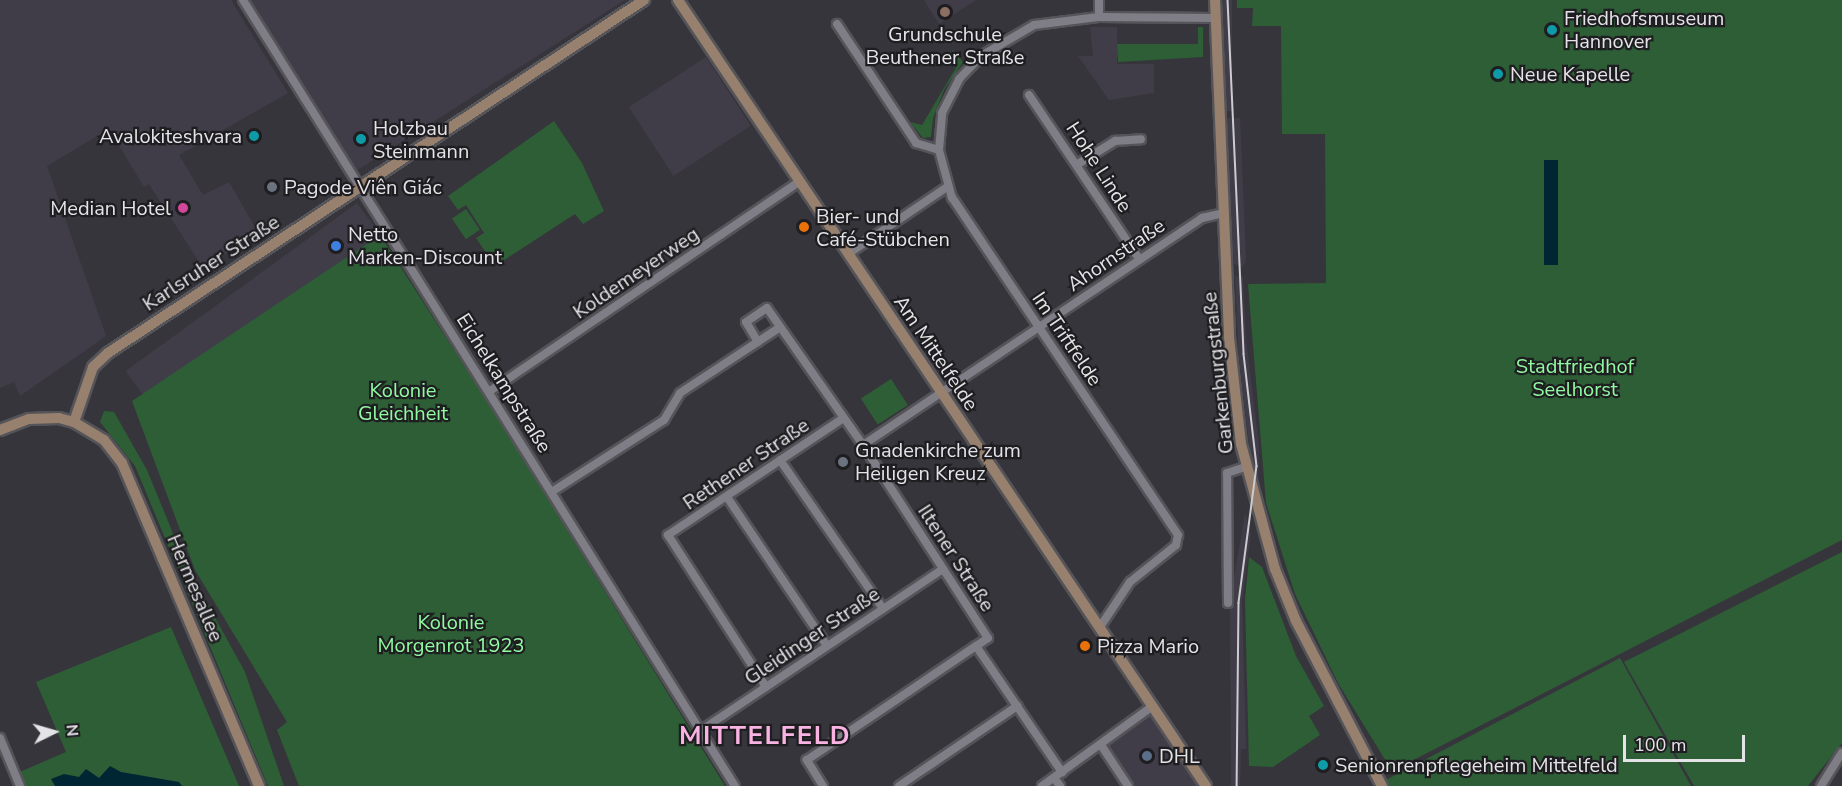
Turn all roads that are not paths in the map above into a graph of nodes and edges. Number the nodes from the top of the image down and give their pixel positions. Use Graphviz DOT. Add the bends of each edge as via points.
graph roads {
  1 [pos="243,0"];
  2 [pos="644,0"];
  3 [pos="678,0"];
  4 [pos="1099,0"];
  5 [pos="1215,0"];
  6 [pos="1099,17"];
  7 [pos="1215,18"];
  8 [pos="837,24"];
  9 [pos="1029,95"];
  10 [pos="1141,139"];
  11 [pos="939,150"];
  12 [pos="1078,164"];
  13 [pos="800,181"];
  14 [pos="359,186"];
  15 [pos="947,187"];
  16 [pos="1224,213"];
  17 [pos="848,254"];
  18 [pos="1139,259"];
  19 [pos="1038,327"];
  20 [pos="779,328"];
  21 [pos="758,342"];
  22 [pos="490,391"];
  23 [pos="940,392"];
  24 [pos="842,419"];
  25 [pos="74,422"];
  26 [pos="0,430"];
  27 [pos="863,445"];
  28 [pos="780,460"];
  29 [pos="1246,467"];
  30 [pos="553,491"];
  31 [pos="727,497"];
  32 [pos="943,569"];
  33 [pos="1228,603"];
  34 [pos="883,609"];
  35 [pos="1100,627"];
  36 [pos="976,645"];
  37 [pos="827,646"];
  38 [pos="766,687"];
  39 [pos="1017,706"];
  40 [pos="1153,706"];
  41 [pos="700,731"];
  42 [pos="0,738"];
  43 [pos="1101,745"];
  44 [pos="1842,753"];
  45 [pos="1062,772"];
  46 [pos="1054,778"];
  47 [pos="20,786"];
  48 [pos="259,786"];
  49 [pos="735,786"];
  50 [pos="823,786"];
  51 [pos="899,786"];
  52 [pos="1042,786"];
  53 [pos="1060,786"];
  54 [pos="1128,786"];
  55 [pos="1206,786"];
  56 [pos="1382,786"];
  57 [pos="1821,786"];
  1 -- 14 [label="street, Eichelkampstraße"];
  2 -- 14 [label="street, Karlsruher Straße"];
  3 -- 13 [label="street, Am Mittelfelde"];
  4 -- 6 [label="street"];
  5 -- 7 [label="street, Garkenburgstraße"];
  6 -- 7 [label="street, Im Triftfelde"];
  6 -- 11 [label="street, Im Triftfelde" via="1034,25 981,56 950,93 942,113"];
  7 -- 16 [label="street, Garkenburgstraße"];
  8 -- 11 [label="street" via="916,143"];
  9 -- 12 [label="street, Hohe Linde"];
  10 -- 12 [label="street" via="1115,141"];
  11 -- 15 [label="street, Im Triftfelde"];
  12 -- 18 [label="street, Hohe Linde"];
  13 -- 17 [label="street, Am Mittelfelde"];
  13 -- 22 [label="street, Koldemeyerweg"];
  14 -- 22 [label="street, Eichelkampstraße"];
  14 -- 25 [label="street, Karlsruher Straße" via="98,360"];
  15 -- 17 [label="street"];
  15 -- 19 [label="street, Im Triftfelde"];
  16 -- 18 [label="street, Ahornstraße" via="1202,218"];
  16 -- 29 [label="street, Garkenburgstraße" via="1234,394"];
  17 -- 23 [label="street, Am Mittelfelde"];
  18 -- 19 [label="street, Ahornstraße"];
  19 -- 23 [label="street, Ahornstraße"];
  19 -- 35 [label="street, Im Triftfelde" via="1178,534 1179,541 1140,571"];
  20 -- 21 [label="street"];
  20 -- 21 [label="street, Iltener Straße" via="767,308 746,322"];
  20 -- 24 [label="street, Iltener Straße"];
  21 -- 30 [label="street" via="680,393 664,420"];
  22 -- 30 [label="street, Eichelkampstraße"];
  23 -- 27 [label="street, Ahornstraße"];
  23 -- 35 [label="street, Am Mittelfelde"];
  24 -- 27 [label="street, Iltener Straße"];
  24 -- 28 [label="street, Rethener Straße"];
  25 -- 26 [label="street" via="29,419"];
  25 -- 48 [label="street, Hermesallee" via="104,440 122,463"];
  27 -- 32 [label="street, Iltener Straße"];
  28 -- 31 [label="street, Rethener Straße"];
  28 -- 34 [label="street"];
  29 -- 33 [label="street" via="1227,473"];
  29 -- 56 [label="street, Garkenburgstraße" via="1275,568 1296,621"];
  30 -- 41 [label="street, Eichelkampstraße"];
  31 -- 37 [label="street"];
  31 -- 38 [label="street, Rethener Straße" via="668,535"];
  32 -- 34 [label="street, Gleidinger Straße"];
  32 -- 36 [label="street, Iltener Straße" via="988,638"];
  34 -- 37 [label="street, Gleidinger Straße"];
  35 -- 40 [label="street, Am Mittelfelde"];
  36 -- 39 [label="street"];
  36 -- 50 [label="street" via="807,760"];
  37 -- 38 [label="street, Gleidinger Straße"];
  38 -- 41 [label="street, Gleidinger Straße"];
  39 -- 45 [label="street"];
  39 -- 51 [label="street"];
  40 -- 43 [label="street"];
  40 -- 55 [label="street, Am Mittelfelde"];
  41 -- 49 [label="street, Eichelkampstraße"];
  42 -- 47 [label="street"];
  43 -- 45 [label="street"];
  43 -- 54 [label="street"];
  44 -- 57 [label="street"];
  45 -- 46 [label="street"];
  46 -- 52 [label="street"];
  46 -- 53 [label="street"];
}
